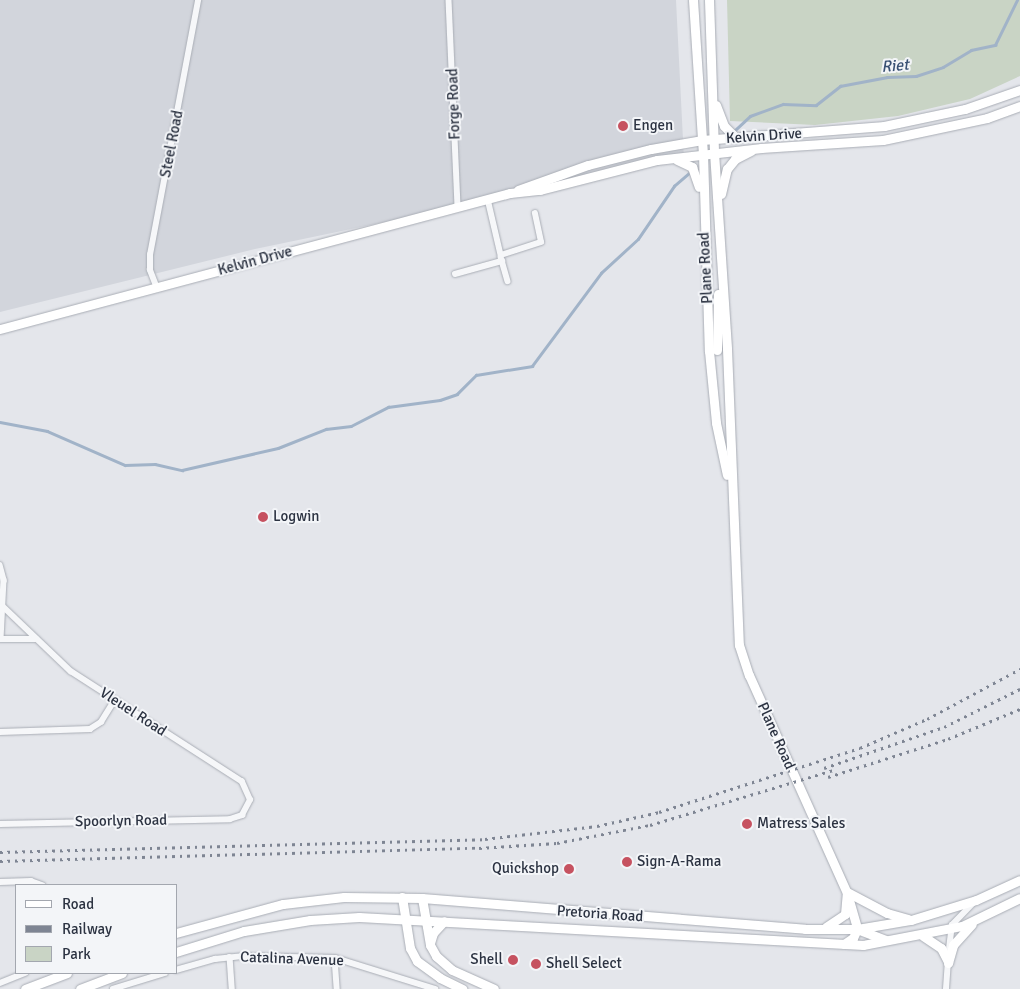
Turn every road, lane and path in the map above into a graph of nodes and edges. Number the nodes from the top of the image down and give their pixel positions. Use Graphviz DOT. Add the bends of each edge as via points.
graph roads {
  1 [pos="198,0"];
  2 [pos="449,0"];
  3 [pos="693,0"];
  4 [pos="710,0"];
  5 [pos="711,90"];
  6 [pos="1020,90"];
  7 [pos="1020,106"];
  8 [pos="736,138"];
  9 [pos="714,139"];
  10 [pos="702,140"];
  11 [pos="761,148"];
  12 [pos="714,152"];
  13 [pos="703,154"];
  14 [pos="665,159"];
  15 [pos="510,194"];
  16 [pos="488,199"];
  17 [pos="703,202"];
  18 [pos="458,208"];
  19 [pos="535,214"];
  20 [pos="718,214"];
  21 [pos="501,258"];
  22 [pos="720,267"];
  23 [pos="455,274"];
  24 [pos="508,282"];
  25 [pos="156,286"];
  26 [pos="0,329"];
  27 [pos="717,350"];
  28 [pos="733,535"];
  29 [pos="0,564"];
  30 [pos="3,607"];
  31 [pos="1,639"];
  32 [pos="36,639"];
  33 [pos="115,700"];
  34 [pos="0,732"];
  35 [pos="242,815"];
  36 [pos="0,824"];
  37 [pos="1020,880"];
  38 [pos="0,882"];
  39 [pos="39,884"];
  40 [pos="847,893"];
  41 [pos="402,898"];
  42 [pos="422,898"];
  43 [pos="1020,898"];
  44 [pos="976,900"];
  45 [pos="590,914"];
  46 [pos="404,918"];
  47 [pos="978,919"];
  48 [pos="911,920"];
  49 [pos="425,921"];
  50 [pos="444,921"];
  51 [pos="857,928"];
  52 [pos="585,929"];
  53 [pos="821,929"];
  54 [pos="951,929"];
  55 [pos="178,932"];
  56 [pos="923,936"];
  57 [pos="890,942"];
  58 [pos="430,945"];
  59 [pos="841,945"];
  60 [pos="178,951"];
  61 [pos="230,957"];
  62 [pos="335,958"];
  63 [pos="948,963"];
  64 [pos="178,970"];
  65 [pos="22,974"];
  66 [pos="64,974"];
  67 [pos="119,974"];
  68 [pos="162,974"];
  69 [pos="0,983"];
  70 [pos="127,986"];
  71 [pos="25,989"];
  72 [pos="80,989"];
  73 [pos="113,989"];
  74 [pos="232,989"];
  75 [pos="337,989"];
  76 [pos="435,989"];
  77 [pos="463,989"];
  78 [pos="494,989"];
  79 [pos="946,989"];
  1 -- 25 [label="street, Steel Road" via="150,255 150,270"];
  2 -- 18 [label="street, Forge Road"];
  3 -- 10 [label="main road, Plane Road"];
  4 -- 5 [label="main road, Plane Road"];
  5 -- 8 [label="main road" via="724,126"];
  5 -- 9 [label="main road, Plane Road"];
  6 -- 8 [label="main road, Kelvin Drive" via="956,111 884,126"];
  7 -- 11 [label="main road, Kelvin Drive" via="919,135 836,146"];
  8 -- 9 [label="main road, Kelvin Drive"];
  9 -- 10 [label="main road, Kelvin Drive"];
  9 -- 12 [label="main road, Plane Road"];
  10 -- 13 [label="main road, Plane Road"];
  10 -- 15 [label="main road, Kelvin Drive" via="618,156"];
  11 -- 12 [label="main road, Kelvin Drive"];
  11 -- 20 [label="main road" via="744,154 727,169"];
  12 -- 13 [label="main road, Kelvin Drive"];
  12 -- 20 [label="main road, Plane Road"];
  13 -- 14 [label="main road, Kelvin Drive"];
  13 -- 17 [label="main road, Plane Road"];
  14 -- 15 [label="main road, Kelvin Drive" via="540,190"];
  14 -- 17 [label="main road" via="681,160 692,166"];
  15 -- 16 [label="main road, Kelvin Drive"];
  16 -- 18 [label="main road, Kelvin Drive"];
  16 -- 21 [label="street"];
  17 -- 28 [label="main road, Plane Road" via="709,351"];
  18 -- 25 [label="main road, Kelvin Drive"];
  19 -- 21 [label="street" via="541,242"];
  20 -- 22 [label="main road, Plane Road"];
  21 -- 23 [label="street"];
  21 -- 24 [label="street"];
  22 -- 27 [label="main road"];
  22 -- 28 [label="main road, Plane Road" via="727,348"];
  25 -- 26 [label="main road, Kelvin Drive"];
  28 -- 40 [label="main road, Plane Road" via="737,628 743,662"];
  29 -- 30 [label="street" via="4,580"];
  30 -- 31 [label="street"];
  30 -- 32 [label="street, Vleuel Road"];
  31 -- 32 [label="street"];
  32 -- 33 [label="street, Vleuel Road" via="71,672"];
  33 -- 34 [label="street" via="101,722 90,729"];
  33 -- 35 [label="street, Vleuel Road" via="242,782 250,800"];
  35 -- 36 [label="street, Spoorlyn Road" via="223,820"];
  37 -- 44 [label="main road, Pretoria Road"];
  38 -- 39 [label="street" via="31,881"];
  40 -- 48 [label="main road" via="887,913"];
  40 -- 51 [label="main road, Plane Road"];
  40 -- 53 [label="main road" via="845,914"];
  41 -- 42 [label="main road, Pretoria Road"];
  41 -- 46 [label="main road"];
  41 -- 55 [label="main road, Pretoria Road" via="307,900 242,912"];
  42 -- 45 [label="main road, Pretoria Road"];
  42 -- 49 [label="main road"];
  43 -- 47 [label="main road, Pretoria Road"];
  44 -- 48 [label="main road, Pretoria Road"];
  44 -- 54 [label="street" via="959,914"];
  45 -- 52 [label="main road"];
  45 -- 53 [label="main road, Pretoria Road"];
  46 -- 49 [label="main road, Pretoria Road"];
  46 -- 60 [label="main road, Pretoria Road" via="310,920 244,932"];
  46 -- 77 [label="main road" via="410,948 423,966"];
  47 -- 54 [label="main road, Pretoria Road"];
  47 -- 63 [label="main road" via="956,940"];
  48 -- 51 [label="main road, Pretoria Road"];
  49 -- 50 [label="main road, Pretoria Road"];
  49 -- 58 [label="main road"];
  50 -- 52 [label="main road, Pretoria Road"];
  50 -- 58 [label="main road" via="433,933"];
  51 -- 53 [label="main road, Pretoria Road"];
  51 -- 57 [label="main road"];
  51 -- 59 [label="main road" via="853,938"];
  52 -- 59 [label="main road, Pretoria Road"];
  54 -- 56 [label="main road, Pretoria Road"];
  54 -- 63 [label="street"];
  56 -- 57 [label="main road, Pretoria Road"];
  56 -- 63 [label="main road" via="941,948"];
  57 -- 59 [label="main road, Pretoria Road"];
  58 -- 78 [label="main road" via="448,967"];
  61 -- 62 [label="street, Catalina Avenue"];
  61 -- 64 [label="street, Catalina Avenue"];
  61 -- 74 [label="street"];
  62 -- 75 [label="street"];
  62 -- 76 [label="street, Catalina Avenue"];
  63 -- 79 [label="street"];
  65 -- 69 [label="street"];
  66 -- 71 [label="main road"];
  67 -- 72 [label="main road"];
  68 -- 70 [label="street"];
  70 -- 73 [label="street"];
}
